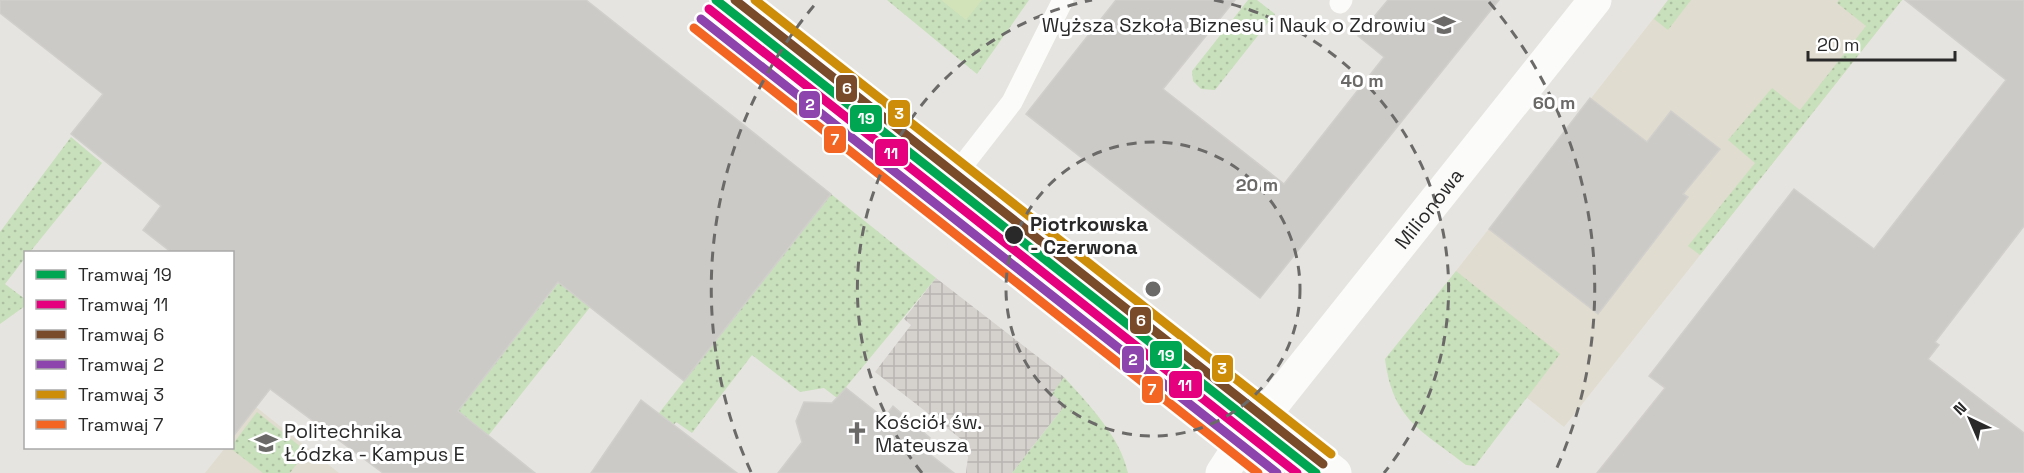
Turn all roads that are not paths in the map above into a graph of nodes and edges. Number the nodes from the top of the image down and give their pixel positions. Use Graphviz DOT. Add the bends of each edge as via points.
graph roads {
  1 [pos="735,0"];
  2 [pos="1063,0"];
  3 [pos="1595,0"];
  4 [pos="956,174"];
  5 [pos="1263,417"];
  6 [pos="1222,473"];
  7 [pos="1335,473"];
  1 -- 4 [label="street"];
  2 -- 4 [label="lane" via="1012,102"];
  3 -- 5 [label="street, Milionowa"];
  4 -- 5 [label="street"];
  5 -- 6 [label="street, Milionowa"];
  5 -- 7 [label="street"];
}
